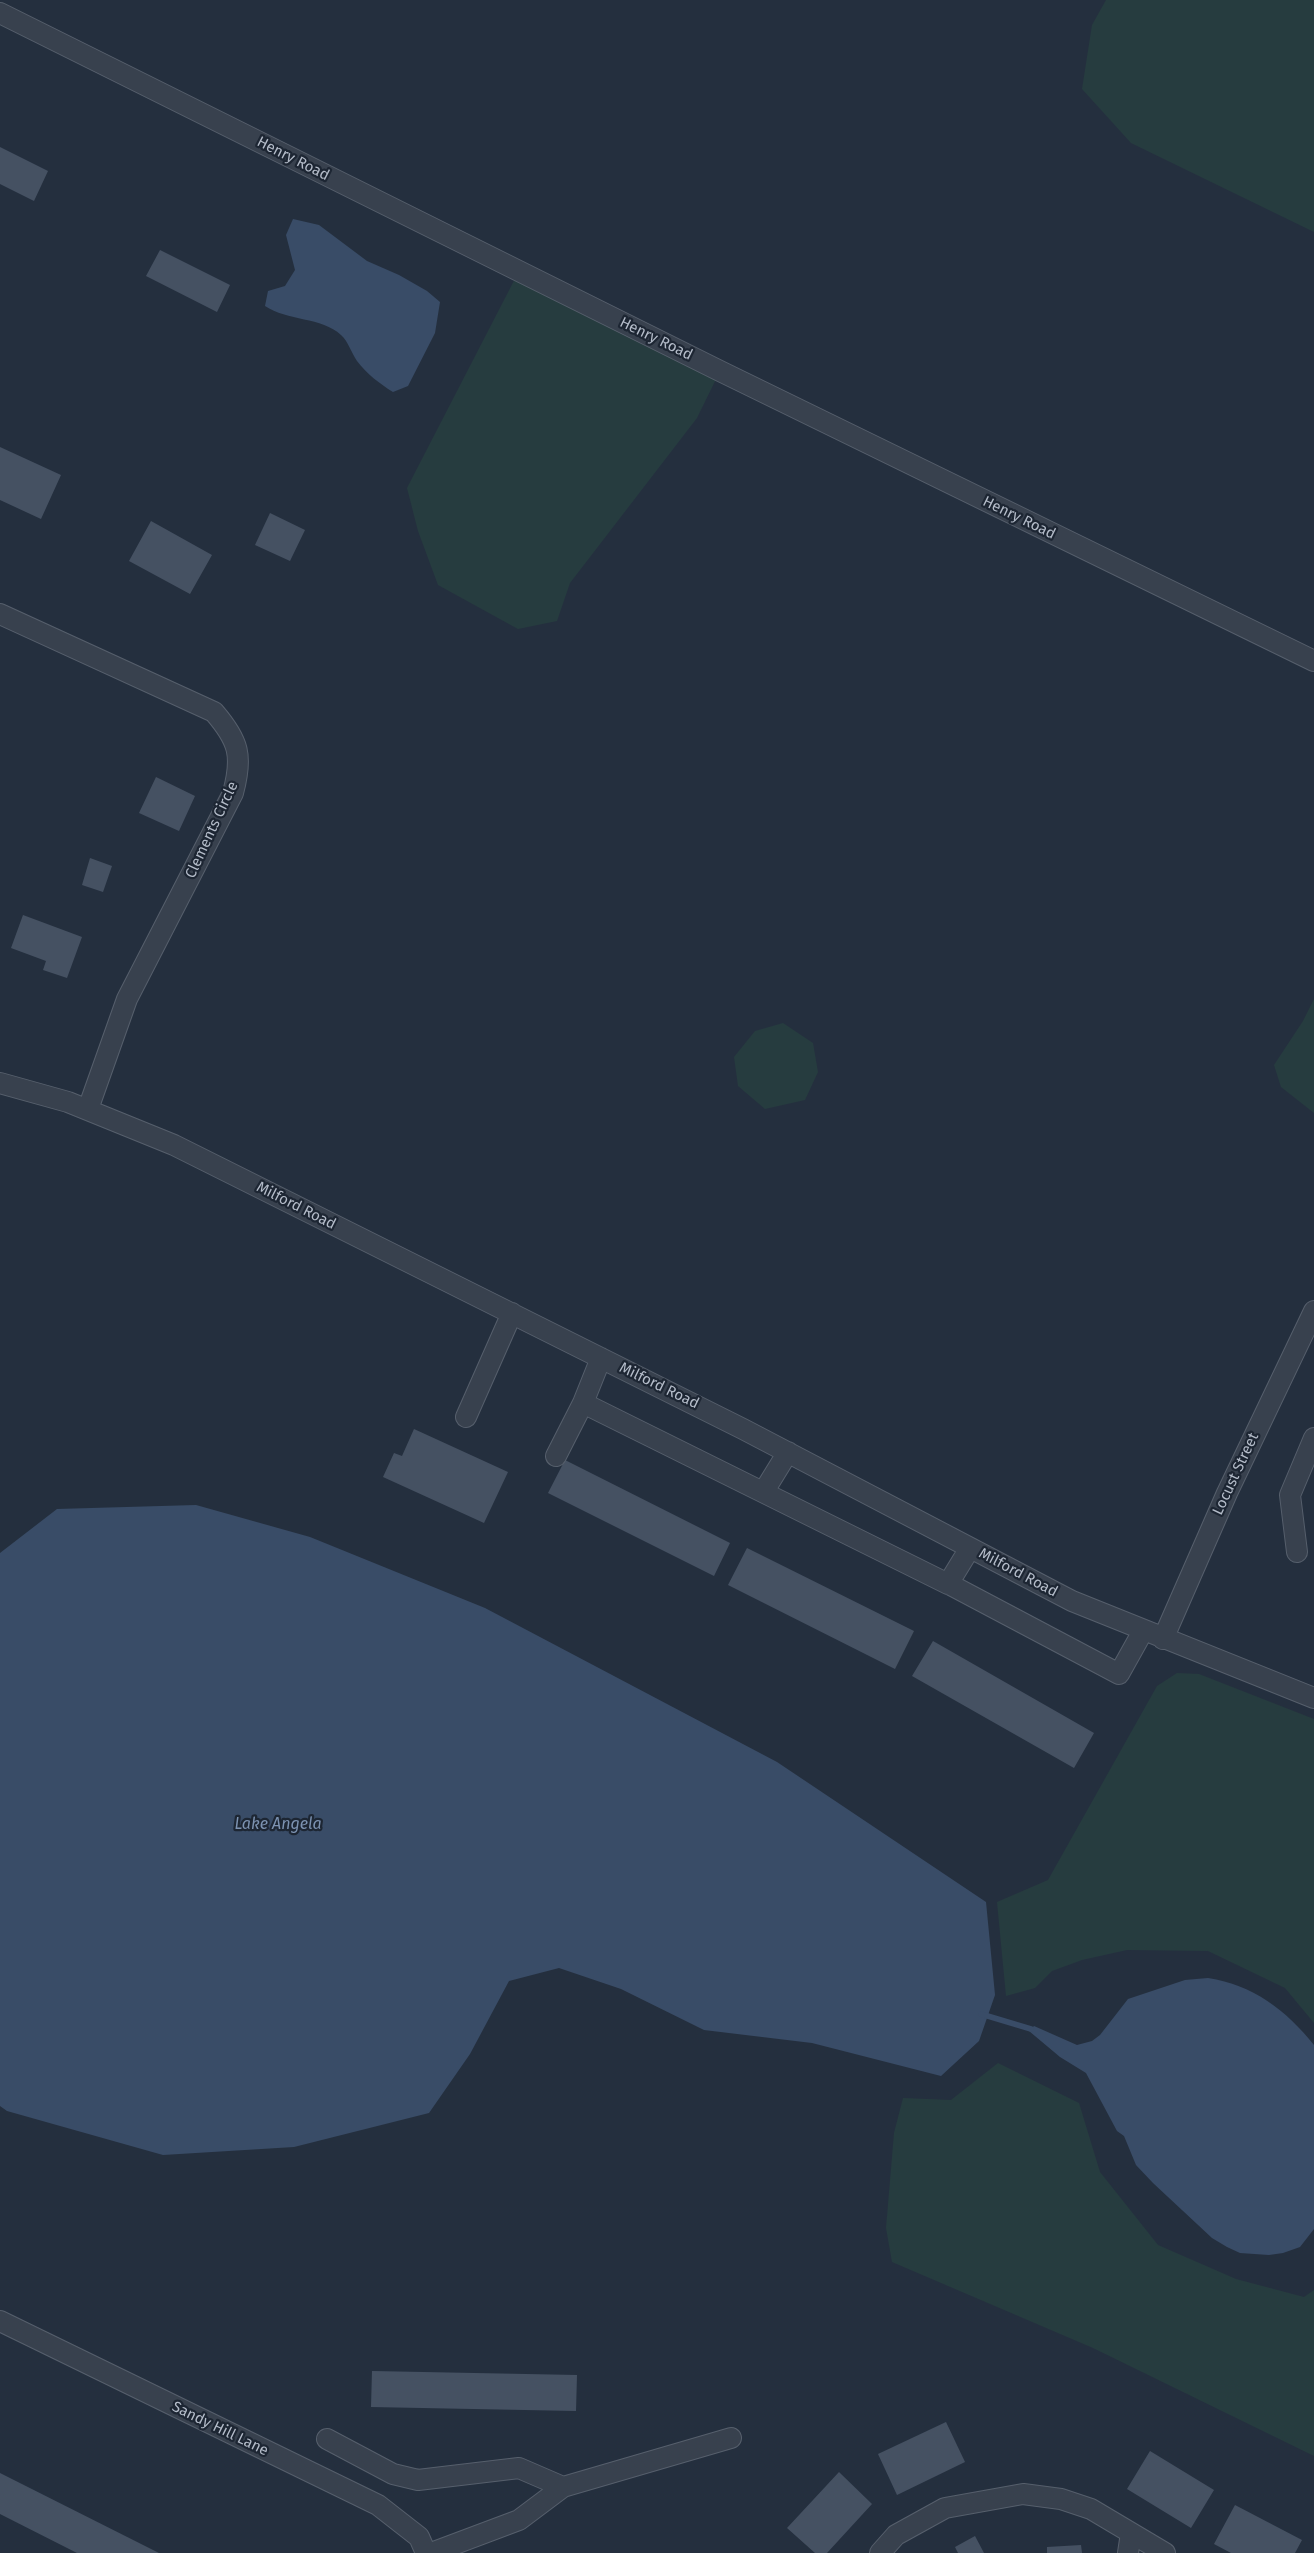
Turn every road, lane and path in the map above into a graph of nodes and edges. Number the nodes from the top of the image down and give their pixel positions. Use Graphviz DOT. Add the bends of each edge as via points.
graph roads {
  1 [pos="0,13"];
  2 [pos="0,614"];
  3 [pos="1314,661"];
  4 [pos="0,1083"];
  5 [pos="88,1109"];
  6 [pos="1314,1311"];
  7 [pos="512,1313"];
  8 [pos="601,1358"];
  9 [pos="583,1403"];
  10 [pos="466,1417"];
  11 [pos="1314,1438"];
  12 [pos="788,1452"];
  13 [pos="556,1456"];
  14 [pos="764,1491"];
  15 [pos="970,1548"];
  16 [pos="1297,1552"];
  17 [pos="947,1583"];
  18 [pos="1143,1631"];
  19 [pos="1163,1639"];
  20 [pos="1314,1698"];
  21 [pos="0,2321"];
  22 [pos="731,2438"];
  23 [pos="327,2439"];
  24 [pos="563,2487"];
  25 [pos="1131,2533"];
  26 [pos="426,2553"];
  27 [pos="431,2553"];
  28 [pos="880,2553"];
  29 [pos="1128,2553"];
  30 [pos="1165,2553"];
  1 -- 3 [label="street, Henry Road" via="720,371"];
  2 -- 5 [label="street, Clements Circle" via="214,712 235,740 238,754 233,793 127,1000"];
  4 -- 5 [label="street, Milford Road"];
  5 -- 7 [label="street, Milford Road" via="174,1145"];
  6 -- 19 [label="street, Locust Street" via="1227,1492"];
  7 -- 8 [label="street, Milford Road"];
  7 -- 10 [label="street"];
  8 -- 9 [label="street"];
  8 -- 12 [label="street, Milford Road"];
  9 -- 13 [label="street"];
  9 -- 14 [label="street"];
  11 -- 16 [label="street" via="1290,1495"];
  12 -- 14 [label="street"];
  12 -- 15 [label="street, Milford Road"];
  14 -- 17 [label="street"];
  15 -- 17 [label="street"];
  15 -- 18 [label="street, Milford Road" via="1072,1601"];
  17 -- 18 [label="street" via="1119,1674"];
  18 -- 19 [label="street, Milford Road"];
  19 -- 20 [label="street, Milford Road"];
  21 -- 26 [label="street, Sandy Hill Lane" via="378,2505 419,2537"];
  22 -- 24 [label="street"];
  23 -- 24 [label="street" via="393,2474 418,2480 519,2468"];
  24 -- 27 [label="street" via="519,2520"];
  25 -- 28 [label="street" via="1091,2509 1061,2499 1023,2494 945,2508 896,2535"];
  25 -- 29 [label="street"];
  25 -- 30 [label="street"];
}
